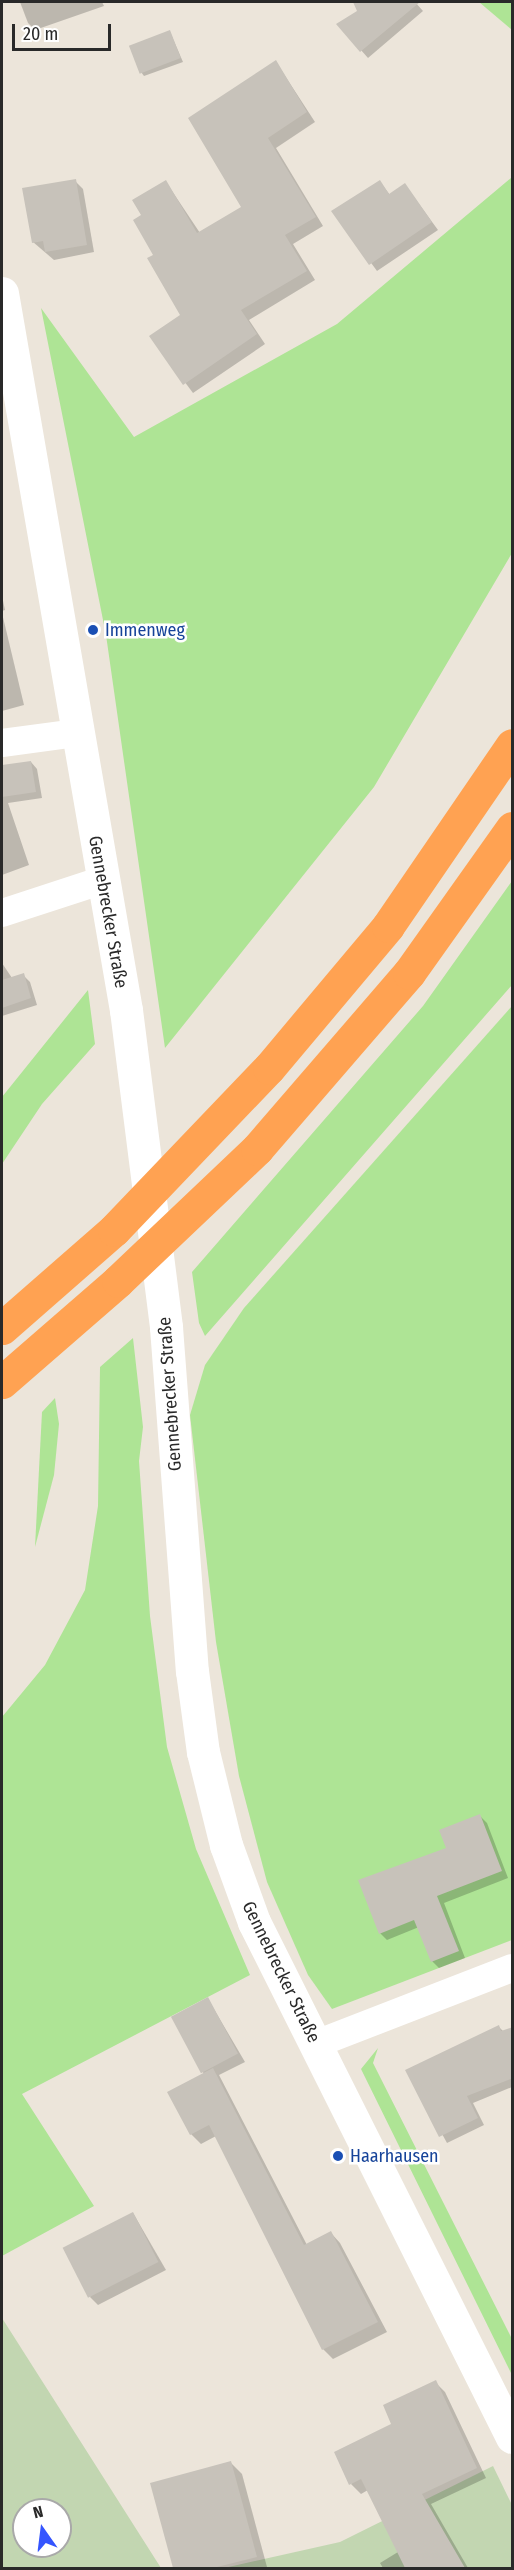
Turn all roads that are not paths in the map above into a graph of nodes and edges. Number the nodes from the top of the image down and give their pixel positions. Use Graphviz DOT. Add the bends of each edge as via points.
graph roads {
  1 [pos="2,293"];
  2 [pos="77,733"];
  3 [pos="2,743"];
  4 [pos="513,745"];
  5 [pos="513,828"];
  6 [pos="103,880"];
  7 [pos="2,913"];
  8 [pos="2,1328"];
  9 [pos="2,1382"];
  10 [pos="513,1968"];
  11 [pos="316,2043"];
  12 [pos="509,2422"];
  1 -- 2 [label="main road, Gennebrecker Straße"];
  2 -- 3 [label="street"];
  2 -- 6 [label="main road, Gennebrecker Straße"];
  4 -- 8 [label="highway" via="388,926 241,1101 114,1230"];
  5 -- 9 [label="highway" via="409,973 257,1149 118,1281"];
  6 -- 7 [label="street"];
  6 -- 11 [label="main road, Gennebrecker Straße" via="126,1010 166,1327 192,1671 203,1752 226,1845 254,1922"];
  10 -- 11 [label="street"];
  11 -- 12 [label="main road, Gennebrecker Straße"];
}
